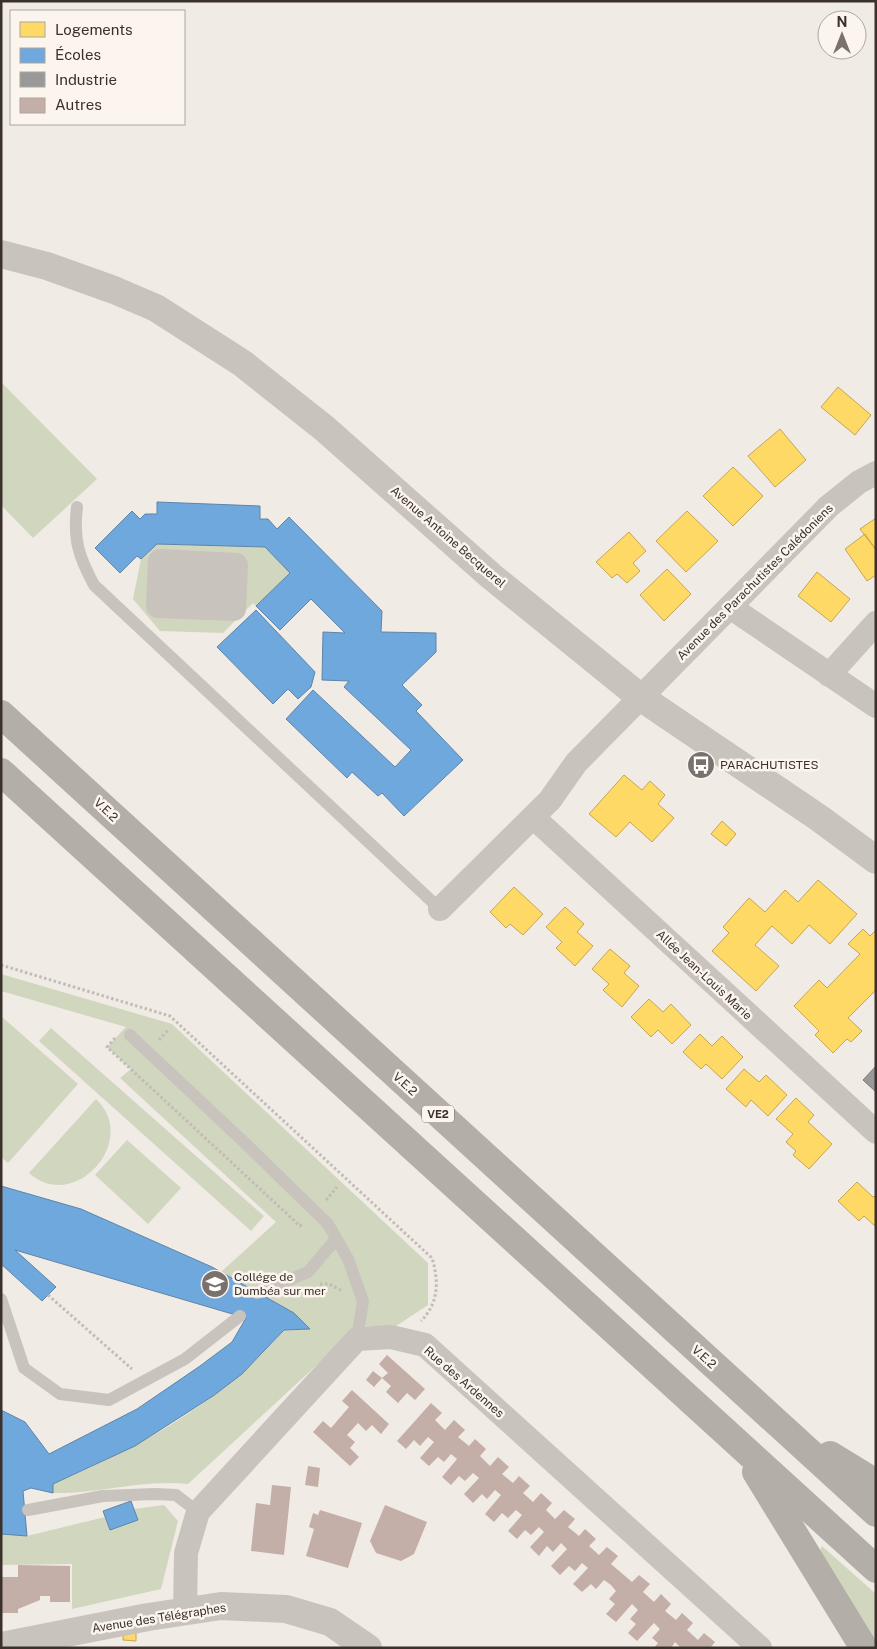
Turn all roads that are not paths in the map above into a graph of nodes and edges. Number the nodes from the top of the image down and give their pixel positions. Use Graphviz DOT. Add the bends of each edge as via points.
graph roads {
  1 [pos="1,254"];
  2 [pos="876,473"];
  3 [pos="77,507"];
  4 [pos="216,586"];
  5 [pos="730,607"];
  6 [pos="876,624"];
  7 [pos="829,675"];
  8 [pos="640,697"];
  9 [pos="876,706"];
  10 [pos="1,714"];
  11 [pos="1,772"];
  12 [pos="533,817"];
  13 [pos="876,860"];
  14 [pos="440,909"];
  15 [pos="125,1034"];
  16 [pos="876,1132"];
  17 [pos="336,1239"];
  18 [pos="257,1293"];
  19 [pos="1,1299"];
  20 [pos="240,1316"];
  21 [pos="357,1339"];
  22 [pos="769,1416"];
  23 [pos="739,1444"];
  24 [pos="876,1483"];
  25 [pos="28,1510"];
  26 [pos="198,1512"];
  27 [pos="876,1513"];
  28 [pos="876,1569"];
  29 [pos="185,1612"];
  30 [pos="1,1646"];
  31 [pos="368,1648"];
  32 [pos="760,1648"];
  33 [pos="864,1648"];
  1 -- 8 [label="street, Avenue Antoine Becquerel" via="46,266 156,308 242,363 324,428 491,576"];
  2 -- 5 [label="street, Avenue des Parachutistes Calédoniens" via="829,506"];
  3 -- 14 [label="lane" via="75,522 79,557 94,585"];
  4 -- 4 [label="street" via="174,584"];
  5 -- 7 [label="street"];
  5 -- 8 [label="street, Avenue des Parachutistes Calédoniens"];
  6 -- 7 [label="street"];
  7 -- 9 [label="street"];
  8 -- 12 [label="street" via="576,764"];
  8 -- 13 [label="street, Avenue Antoine Becquerel"];
  10 -- 22 [label="highway, V.E.2 / VE2"];
  11 -- 23 [label="highway"];
  12 -- 14 [label="street"];
  12 -- 16 [label="street, Allée Jean-Louis Marie"];
  15 -- 17 [label="lane" via="315,1210"];
  17 -- 18 [label="lane" via="308,1272"];
  17 -- 21 [label="lane" via="348,1259 363,1300"];
  19 -- 20 [label="lane" via="24,1368 60,1394 109,1400 185,1359"];
  21 -- 26 [label="street"];
  21 -- 32 [label="street, Rue des Ardennes" via="391,1337 425,1345"];
  22 -- 24 [label="highway"];
  22 -- 27 [label="highway, V.E.2 / VE2"];
  23 -- 28 [label="highway"];
  23 -- 33 [label="highway"];
  25 -- 26 [label="lane" via="103,1496 155,1494 176,1495"];
  26 -- 29 [label="street" via="186,1554"];
  29 -- 30 [label="street, Avenue des Télégraphes"];
  29 -- 31 [label="street, Avenue des Télégraphes" via="222,1606 280,1607 330,1622"];
}
